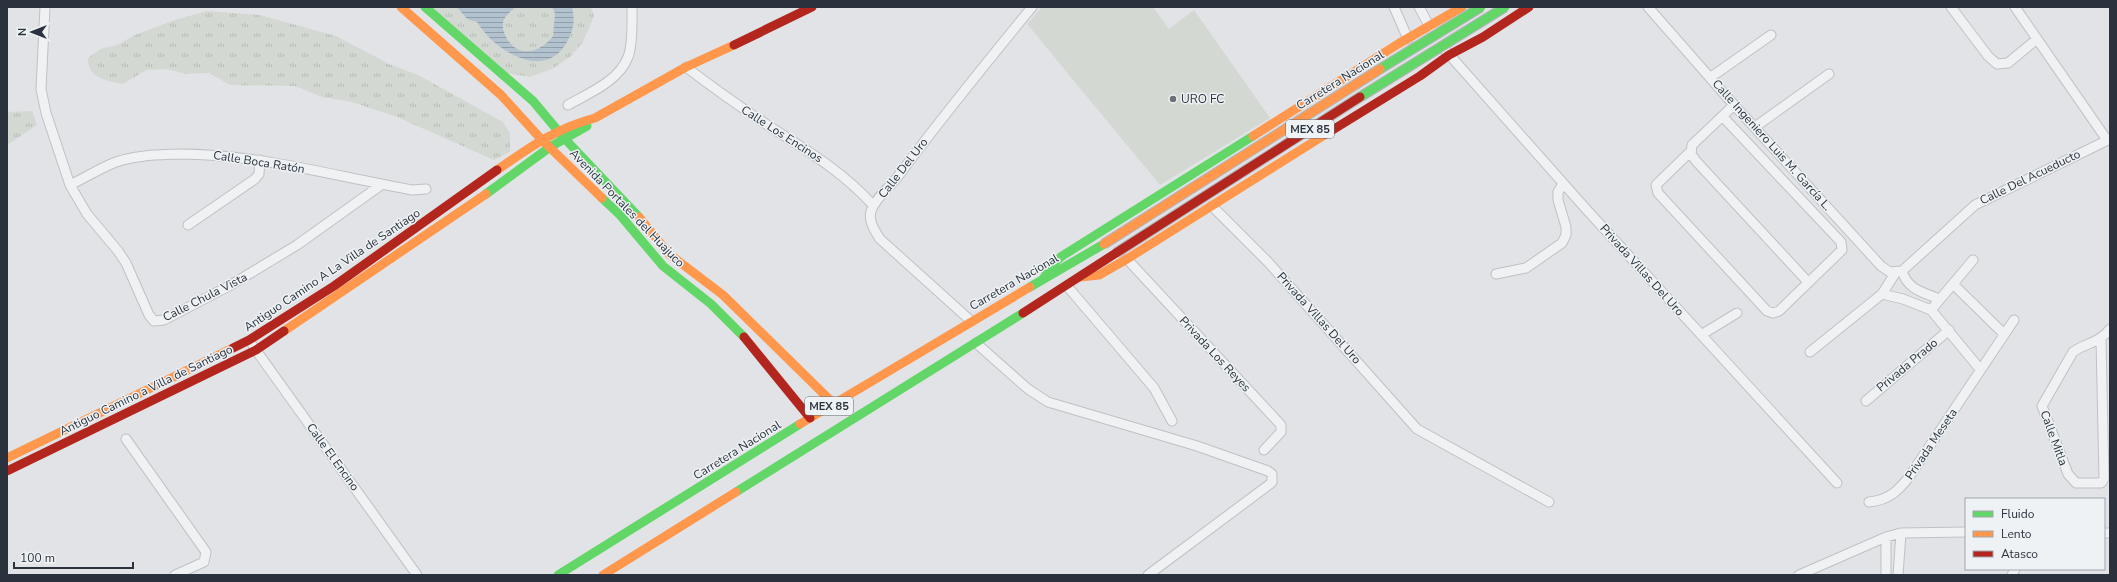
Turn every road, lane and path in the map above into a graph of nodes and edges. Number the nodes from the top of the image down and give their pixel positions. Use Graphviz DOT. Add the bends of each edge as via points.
graph roads {
  1 [pos="45,7"];
  2 [pos="401,7"];
  3 [pos="425,7"];
  4 [pos="632,7"];
  5 [pos="812,7"];
  6 [pos="1032,7"];
  7 [pos="1394,7"];
  8 [pos="1419,7"];
  9 [pos="1463,7"];
  10 [pos="1480,7"];
  11 [pos="1505,7"];
  12 [pos="1529,7"];
  13 [pos="1648,7"];
  14 [pos="1951,7"];
  15 [pos="2015,7"];
  16 [pos="1428,26"];
  17 [pos="1771,35"];
  18 [pos="1484,36"];
  19 [pos="1408,38"];
  20 [pos="2037,38"];
  21 [pos="1398,44"];
  22 [pos="1449,55"];
  23 [pos="686,67"];
  24 [pos="1829,74"];
  25 [pos="1420,76"];
  26 [pos="1710,77"];
  27 [pos="518,88"];
  28 [pos="506,101"];
  29 [pos="568,105"];
  30 [pos="1734,105"];
  31 [pos="1723,117"];
  32 [pos="1755,126"];
  33 [pos="561,135"];
  34 [pos="541,139"];
  35 [pos="2108,139"];
  36 [pos="550,147"];
  37 [pos="1691,151"];
  38 [pos="260,160"];
  39 [pos="1563,184"];
  40 [pos="381,185"];
  41 [pos="70,186"];
  42 [pos="426,189"];
  43 [pos="874,205"];
  44 [pos="1212,206"];
  45 [pos="188,225"];
  46 [pos="1127,259"];
  47 [pos="1973,260"];
  48 [pos="1899,272"];
  49 [pos="1496,274"];
  50 [pos="1080,277"];
  51 [pos="1042,279"];
  52 [pos="1808,282"];
  53 [pos="1953,284"];
  54 [pos="1067,286"];
  55 [pos="1912,287"];
  56 [pos="1882,294"];
  57 [pos="1903,299"];
  58 [pos="1939,299"];
  59 [pos="1931,310"];
  60 [pos="1737,313"];
  61 [pos="971,320"];
  62 [pos="2014,320"];
  63 [pos="759,328"];
  64 [pos="2110,329"];
  65 [pos="1949,330"];
  66 [pos="2004,334"];
  67 [pos="1701,335"];
  68 [pos="745,339"];
  69 [pos="2101,339"];
  70 [pos="249,340"];
  71 [pos="976,343"];
  72 [pos="256,350"];
  73 [pos="1810,352"];
  74 [pos="2106,358"];
  75 [pos="2106,368"];
  76 [pos="1980,369"];
  77 [pos="1866,401"];
  78 [pos="833,403"];
  79 [pos="810,418"];
  80 [pos="1172,421"];
  81 [pos="126,439"];
  82 [pos="1264,450"];
  83 [pos="7,458"];
  84 [pos="7,471"];
  85 [pos="1837,483"];
  86 [pos="1549,502"];
  87 [pos="1869,502"];
  88 [pos="1965,532"];
  89 [pos="1900,533"];
  90 [pos="1886,537"];
  91 [pos="175,575"];
  92 [pos="418,575"];
  93 [pos="558,575"];
  94 [pos="603,575"];
  95 [pos="1148,575"];
  96 [pos="1800,575"];
  97 [pos="1886,575"];
  98 [pos="1898,575"];
  1 -- 41 [label="street, Calle Chula Vista" via="41,89 46,113"];
  2 -- 28 [label="main road, Avenida Portales del Huajuco"];
  3 -- 27 [label="main road, Avenida Portales del Huajuco"];
  4 -- 29 [label="street" via="629,56 622,70 598,89"];
  5 -- 23 [label="main road, Antiguo Camino A La Villa de Santiago"];
  6 -- 43 [label="street, Calle Del Uro" via="938,121"];
  7 -- 19 [label="street"];
  8 -- 16 [label="street, Privada Villas Del Uro"];
  9 -- 16 [label="main road, MEX 85"];
  9 -- 18 [label="main road, MEX 85" via="1459,18 1464,32 1476,38"];
  10 -- 51 [label="main road, Carretera Nacional / MEX 85, bridge" via="1104,244"];
  11 -- 50 [label="main road, Carretera Nacional / MEX 85, bridge"];
  12 -- 18 [label="main road, MEX 85"];
  13 -- 26 [label="street, Calle Ingeniero Luis M. García L."];
  14 -- 20 [label="street" via="1997,64 2008,63"];
  15 -- 20 [label="street"];
  16 -- 19 [label="main road, MEX 85"];
  16 -- 22 [label="street, Privada Villas Del Uro"];
  17 -- 26 [label="street"];
  18 -- 22 [label="main road, MEX 85"];
  19 -- 21 [label="main road, MEX 85"];
  20 -- 35 [label="street"];
  21 -- 25 [label="main road" via="1412,49 1417,55"];
  21 -- 51 [label="main road, MEX 85" via="1062,256"];
  22 -- 25 [label="main road, MEX 85"];
  22 -- 39 [label="street, Privada Villas Del Uro"];
  23 -- 33 [label="main road, Antiguo Camino A La Villa de Santiago" via="595,118 584,129"];
  23 -- 43 [label="street, Calle Los Encinos" via="746,111 817,155 858,188"];
  24 -- 32 [label="street"];
  25 -- 44 [label="main road, MEX 85"];
  26 -- 30 [label="street, Calle Ingeniero Luis M. García L."];
  27 -- 28 [label="main road"];
  27 -- 33 [label="main road, Avenida Portales del Huajuco" via="533,101"];
  28 -- 34 [label="main road, Avenida Portales del Huajuco"];
  30 -- 31 [label="street"];
  30 -- 32 [label="street, Calle Ingeniero Luis M. García L."];
  31 -- 37 [label="street" via="1692,145"];
  31 -- 52 [label="street" via="1841,242 1842,250"];
  32 -- 48 [label="street, Calle Ingeniero Luis M. García L." via="1881,266"];
  33 -- 34 [label="main road, Antiguo Camino A La Villa de Santiago"];
  33 -- 36 [label="main road, Antiguo Camino A La Villa de Santiago"];
  33 -- 63 [label="main road, Avenida Portales del Huajuco" via="630,206 669,254 724,295"];
  34 -- 36 [label="main road, Avenida Portales del Huajuco"];
  34 -- 70 [label="main road, Antiguo Camino A La Villa de Santiago" via="334,286"];
  35 -- 48 [label="street, Calle Del Acueducto" via="1975,205"];
  36 -- 68 [label="main road, Avenida Portales del Huajuco" via="620,215 663,266 711,304"];
  36 -- 72 [label="main road, Antiguo Camino a Villa de Santiago"];
  37 -- 52 [label="street" via="1696,161"];
  37 -- 52 [label="street" via="1656,184 1658,192 1767,311 1779,311"];
  38 -- 40 [label="street, Calle Boca Ratón"];
  38 -- 41 [label="street, Calle Boca Ratón" via="213,154 160,154 138,157 115,162"];
  38 -- 45 [label="street" via="259,174 255,180"];
  39 -- 49 [label="street" via="1558,192 1566,227 1562,243 1526,268"];
  39 -- 67 [label="street, Privada Villas Del Uro"];
  40 -- 41 [label="street, Calle Chula Vista" via="297,245 230,286 152,325 126,263 87,214"];
  40 -- 42 [label="street, Calle Boca Ratón" via="412,190"];
  43 -- 61 [label="street, Calle Del Uro" via="870,219 880,239"];
  44 -- 46 [label="main road, MEX 85"];
  44 -- 86 [label="street, Privada Villas Del Uro" via="1273,268 1417,429"];
  46 -- 50 [label="main road, MEX 85" via="1099,275"];
  46 -- 82 [label="street, Privada Los Reyes" via="1280,425 1281,432"];
  47 -- 53 [label="street"];
  48 -- 55 [label="street"];
  48 -- 56 [label="street, Calle Del Acueducto"];
  50 -- 54 [label="main road, Carretera Nacional / MEX 85"];
  51 -- 61 [label="main road, Carretera Nacional / MEX 85"];
  53 -- 58 [label="street"];
  53 -- 66 [label="street"];
  54 -- 71 [label="main road, Carretera Nacional / MEX 85"];
  54 -- 80 [label="street" via="1154,388"];
  55 -- 57 [label="street"];
  55 -- 58 [label="street"];
  56 -- 57 [label="street"];
  56 -- 73 [label="street, Calle Del Acueducto"];
  57 -- 59 [label="street"];
  58 -- 59 [label="street"];
  59 -- 65 [label="street"];
  60 -- 67 [label="street"];
  61 -- 78 [label="main road, Carretera Nacional / MEX 85"];
  62 -- 66 [label="street, Privada Meseta"];
  63 -- 68 [label="main road"];
  63 -- 78 [label="main road, Avenida Portales del Huajuco"];
  64 -- 69 [label="street"];
  65 -- 76 [label="street"];
  65 -- 77 [label="street, Privada Prado"];
  66 -- 76 [label="street, Privada Meseta"];
  67 -- 85 [label="street, Privada Villas Del Uro"];
  68 -- 79 [label="main road, Avenida Portales del Huajuco"];
  69 -- 74 [label="street"];
  69 -- 75 [label="street, Calle Mitla" via="2073,352 2042,408 2071,480 2080,484 2103,482"];
  70 -- 72 [label="street, Calle El Encino"];
  70 -- 83 [label="main road, Antiguo Camino A La Villa de Santiago"];
  71 -- 94 [label="main road, Carretera Nacional / MEX 85"];
  71 -- 95 [label="street" via="1028,389 1048,402 1197,446 1272,474 1270,484"];
  72 -- 84 [label="main road, Antiguo Camino a Villa de Santiago"];
  72 -- 92 [label="street, Calle El Encino"];
  74 -- 75 [label="street"];
  76 -- 87 [label="street, Privada Meseta" via="1898,492 1888,498"];
  78 -- 79 [label="main road, Carretera Nacional / MEX 85"];
  79 -- 93 [label="main road, Carretera Nacional / MEX 85"];
  81 -- 91 [label="street" via="206,552 204,562"];
  88 -- 89 [label="street"];
  89 -- 90 [label="street"];
  89 -- 98 [label="street"];
  90 -- 96 [label="street"];
  90 -- 97 [label="street"];
}
